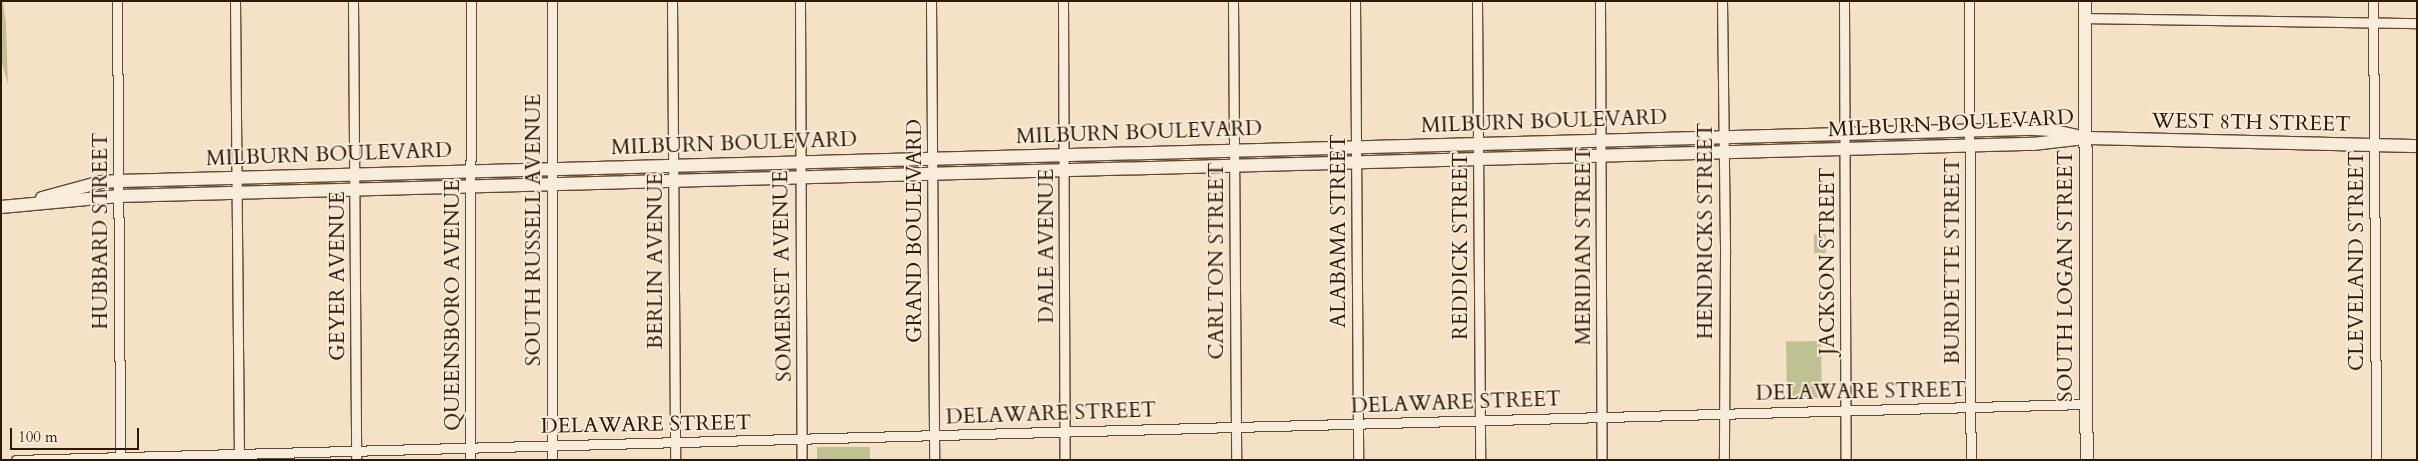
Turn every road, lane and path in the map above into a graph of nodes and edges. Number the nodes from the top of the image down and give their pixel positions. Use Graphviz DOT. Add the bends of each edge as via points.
graph roads {
  1 [pos="117,1"];
  2 [pos="235,1"];
  3 [pos="353,1"];
  4 [pos="471,1"];
  5 [pos="552,1"];
  6 [pos="672,1"];
  7 [pos="800,1"];
  8 [pos="931,1"];
  9 [pos="1063,1"];
  10 [pos="1233,1"];
  11 [pos="1356,1"];
  12 [pos="1478,1"];
  13 [pos="1600,1"];
  14 [pos="1722,1"];
  15 [pos="1844,1"];
  16 [pos="1969,1"];
  17 [pos="2085,1"];
  18 [pos="2373,1"];
  19 [pos="2085,18"];
  20 [pos="2373,22"];
  21 [pos="2417,23"];
  22 [pos="1970,131"];
  23 [pos="1845,134"];
  24 [pos="1723,137"];
  25 [pos="2085,138"];
  26 [pos="1601,141"];
  27 [pos="1478,144"];
  28 [pos="1970,146"];
  29 [pos="2374,146"];
  30 [pos="2417,146"];
  31 [pos="1356,148"];
  32 [pos="1845,149"];
  33 [pos="1234,151"];
  34 [pos="1723,153"];
  35 [pos="1064,155"];
  36 [pos="1601,156"];
  37 [pos="932,159"];
  38 [pos="1478,160"];
  39 [pos="800,163"];
  40 [pos="1356,163"];
  41 [pos="672,166"];
  42 [pos="1234,166"];
  43 [pos="552,169"];
  44 [pos="1064,171"];
  45 [pos="471,172"];
  46 [pos="932,174"];
  47 [pos="355,175"];
  48 [pos="236,178"];
  49 [pos="800,178"];
  50 [pos="119,181"];
  51 [pos="673,182"];
  52 [pos="552,184"];
  53 [pos="471,187"];
  54 [pos="355,190"];
  55 [pos="236,193"];
  56 [pos="119,196"];
  57 [pos="27,204"];
  58 [pos="1,207"];
  59 [pos="2087,404"];
  60 [pos="1971,407"];
  61 [pos="1846,410"];
  62 [pos="1724,413"];
  63 [pos="1602,417"];
  64 [pos="1480,420"];
  65 [pos="1358,423"];
  66 [pos="1235,427"];
  67 [pos="1065,431"];
  68 [pos="934,435"];
  69 [pos="802,438"];
  70 [pos="675,442"];
  71 [pos="552,445"];
  72 [pos="470,448"];
  73 [pos="356,455"];
  74 [pos="239,456"];
  75 [pos="120,458"];
  76 [pos="16,460"];
  77 [pos="470,460"];
  78 [pos="552,460"];
  79 [pos="675,460"];
  80 [pos="802,460"];
  81 [pos="934,460"];
  82 [pos="1066,460"];
  83 [pos="1236,460"];
  84 [pos="1358,460"];
  85 [pos="1480,460"];
  86 [pos="1602,460"];
  87 [pos="1724,460"];
  88 [pos="1846,460"];
  89 [pos="1971,460"];
  90 [pos="2088,460"];
  91 [pos="2376,460"];
  1 -- 50 [label="street, HUBBARD STREET"];
  2 -- 48 [label="street"];
  3 -- 47 [label="street, GEYER AVENUE"];
  4 -- 45 [label="street, QUEENSBORO AVENUE"];
  5 -- 43 [label="street, SOUTH RUSSELL AVENUE"];
  6 -- 41 [label="street, BERLIN AVENUE"];
  7 -- 39 [label="street, SOMERSET AVENUE"];
  8 -- 37 [label="street, GRAND BOULEVARD"];
  9 -- 35 [label="street, DALE AVENUE"];
  10 -- 33 [label="street, CARLTON STREET"];
  11 -- 31 [label="street, ALABAMA STREET"];
  12 -- 27 [label="street, REDDICK STREET"];
  13 -- 26 [label="street, MERIDIAN STREET"];
  14 -- 24 [label="street, HENDRICKS STREET"];
  15 -- 23 [label="street, JACKSON STREET"];
  16 -- 22 [label="street, BURDETTE STREET"];
  17 -- 19 [label="street, SOUTH LOGAN STREET"];
  18 -- 20 [label="street, CLEVELAND STREET"];
  19 -- 20 [label="street"];
  19 -- 25 [label="street, SOUTH LOGAN STREET"];
  20 -- 21 [label="street"];
  20 -- 29 [label="street, CLEVELAND STREET"];
  22 -- 23 [label="street, MILBURN BOULEVARD"];
  22 -- 25 [label="street, MILBURN BOULEVARD" via="2051,130"];
  22 -- 28 [label="street, BURDETTE STREET"];
  23 -- 24 [label="street, MILBURN BOULEVARD"];
  23 -- 32 [label="street, JACKSON STREET"];
  24 -- 26 [label="street, MILBURN BOULEVARD"];
  24 -- 34 [label="street, HENDRICKS STREET"];
  25 -- 28 [label="street, MILBURN BOULEVARD"];
  25 -- 29 [label="street, WEST 8TH STREET"];
  25 -- 59 [label="street, SOUTH LOGAN STREET"];
  26 -- 27 [label="street, MILBURN BOULEVARD"];
  26 -- 36 [label="street, MERIDIAN STREET"];
  27 -- 31 [label="street, MILBURN BOULEVARD"];
  27 -- 38 [label="street, REDDICK STREET"];
  28 -- 32 [label="street, MILBURN BOULEVARD"];
  28 -- 60 [label="street, BURDETTE STREET"];
  29 -- 30 [label="street, WEST 8TH STREET"];
  29 -- 91 [label="street, CLEVELAND STREET"];
  31 -- 33 [label="street, MILBURN BOULEVARD"];
  31 -- 40 [label="street, ALABAMA STREET"];
  32 -- 34 [label="street, MILBURN BOULEVARD"];
  32 -- 61 [label="street, JACKSON STREET"];
  33 -- 35 [label="street, MILBURN BOULEVARD"];
  33 -- 42 [label="street, CARLTON STREET"];
  34 -- 36 [label="street, MILBURN BOULEVARD"];
  34 -- 62 [label="street, HENDRICKS STREET"];
  35 -- 37 [label="street, MILBURN BOULEVARD"];
  35 -- 44 [label="street, DALE AVENUE"];
  36 -- 38 [label="street, MILBURN BOULEVARD"];
  36 -- 63 [label="street, MERIDIAN STREET"];
  37 -- 39 [label="street, MILBURN BOULEVARD"];
  37 -- 46 [label="street, GRAND BOULEVARD"];
  38 -- 40 [label="street, MILBURN BOULEVARD"];
  38 -- 64 [label="street, REDDICK STREET"];
  39 -- 41 [label="street, MILBURN BOULEVARD"];
  39 -- 49 [label="street, SOMERSET AVENUE"];
  40 -- 42 [label="street, MILBURN BOULEVARD"];
  40 -- 65 [label="street, ALABAMA STREET"];
  41 -- 43 [label="street, MILBURN BOULEVARD"];
  41 -- 51 [label="street, BERLIN AVENUE"];
  42 -- 44 [label="street, MILBURN BOULEVARD"];
  42 -- 66 [label="street, CARLTON STREET"];
  43 -- 45 [label="street, MILBURN BOULEVARD"];
  43 -- 52 [label="street, SOUTH RUSSELL AVENUE"];
  44 -- 46 [label="street, MILBURN BOULEVARD"];
  44 -- 67 [label="street, DALE AVENUE"];
  45 -- 47 [label="street, MILBURN BOULEVARD"];
  45 -- 53 [label="street, QUEENSBORO AVENUE"];
  46 -- 49 [label="street, MILBURN BOULEVARD"];
  46 -- 68 [label="street, GRAND BOULEVARD"];
  47 -- 48 [label="street, MILBURN BOULEVARD"];
  47 -- 54 [label="street, GEYER AVENUE"];
  48 -- 50 [label="street, MILBURN BOULEVARD"];
  48 -- 55 [label="street"];
  49 -- 51 [label="street, MILBURN BOULEVARD"];
  49 -- 69 [label="street, SOMERSET AVENUE"];
  50 -- 56 [label="street, HUBBARD STREET"];
  50 -- 57 [label="street, MILBURN BOULEVARD" via="59,192"];
  51 -- 52 [label="street, MILBURN BOULEVARD"];
  51 -- 70 [label="street, BERLIN AVENUE"];
  52 -- 53 [label="street, MILBURN BOULEVARD"];
  52 -- 71 [label="street, SOUTH RUSSELL AVENUE"];
  53 -- 54 [label="street, MILBURN BOULEVARD"];
  53 -- 72 [label="street, QUEENSBORO AVENUE"];
  54 -- 55 [label="street, MILBURN BOULEVARD"];
  54 -- 73 [label="street, GEYER AVENUE"];
  55 -- 56 [label="street, MILBURN BOULEVARD"];
  55 -- 74 [label="street"];
  56 -- 57 [label="street, MILBURN BOULEVARD"];
  56 -- 75 [label="street, HUBBARD STREET"];
  57 -- 58 [label="street, MILBURN BOULEVARD"];
  59 -- 60 [label="street, DELAWARE STREET"];
  59 -- 90 [label="street, SOUTH LOGAN STREET"];
  60 -- 61 [label="street, DELAWARE STREET"];
  60 -- 89 [label="street, BURDETTE STREET"];
  61 -- 62 [label="street, DELAWARE STREET"];
  61 -- 88 [label="street, JACKSON STREET"];
  62 -- 63 [label="street, DELAWARE STREET"];
  62 -- 87 [label="street, HENDRICKS STREET"];
  63 -- 64 [label="street, DELAWARE STREET"];
  63 -- 86 [label="street, MERIDIAN STREET"];
  64 -- 65 [label="street, DELAWARE STREET"];
  64 -- 85 [label="street, REDDICK STREET"];
  65 -- 66 [label="street, DELAWARE STREET"];
  65 -- 84 [label="street, ALABAMA STREET"];
  66 -- 67 [label="street, DELAWARE STREET"];
  66 -- 83 [label="street, CARLTON STREET"];
  67 -- 68 [label="street, DELAWARE STREET"];
  67 -- 82 [label="street, DALE AVENUE"];
  68 -- 69 [label="street, DELAWARE STREET"];
  68 -- 81 [label="street, GRAND BOULEVARD"];
  69 -- 70 [label="street, DELAWARE STREET"];
  69 -- 80 [label="street, SOMERSET AVENUE"];
  70 -- 71 [label="street, DELAWARE STREET"];
  70 -- 79 [label="street, BERLIN AVENUE"];
  71 -- 72 [label="street, DELAWARE STREET"];
  71 -- 78 [label="street, SOUTH RUSSELL AVENUE"];
  72 -- 73 [label="street, DELAWARE STREET"];
  72 -- 77 [label="street, QUEENSBORO AVENUE"];
  73 -- 74 [label="street, DELAWARE STREET"];
  74 -- 75 [label="street, DELAWARE STREET"];
  75 -- 76 [label="street, DELAWARE STREET"];
}
